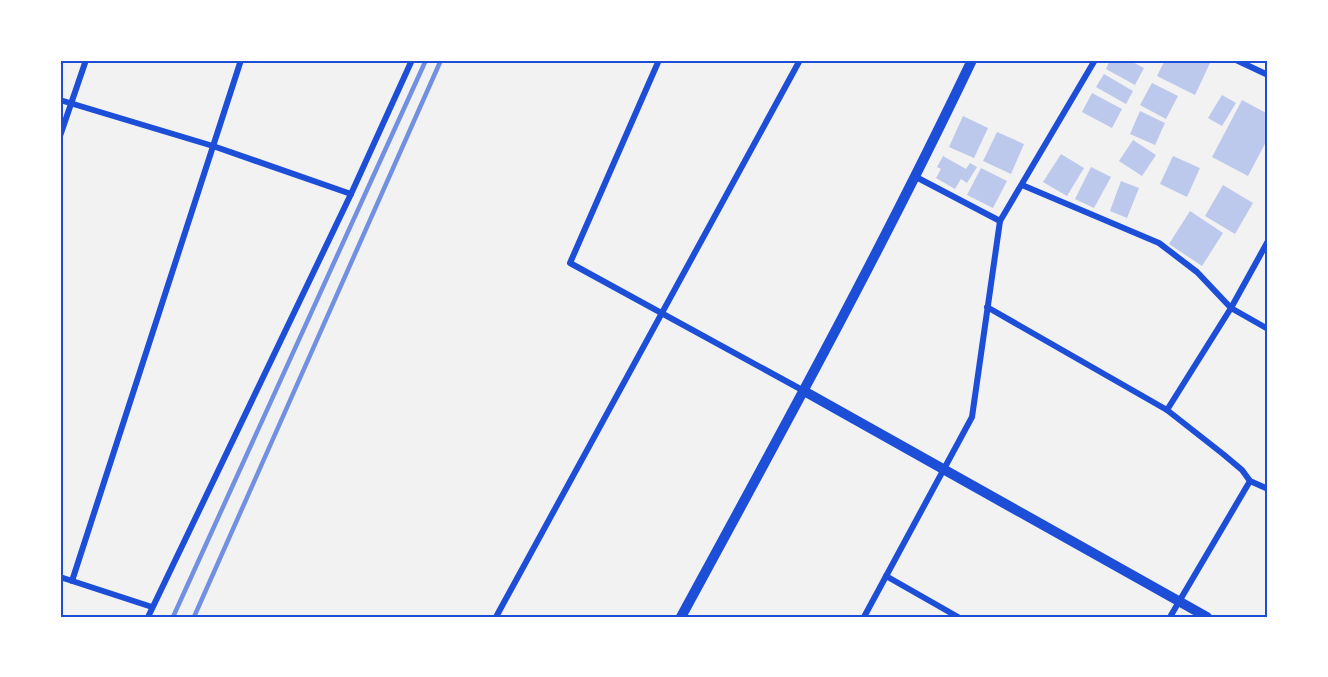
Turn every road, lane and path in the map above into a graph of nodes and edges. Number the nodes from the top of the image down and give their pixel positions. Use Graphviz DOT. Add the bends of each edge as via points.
graph roads {
  1 [pos="86,60"];
  2 [pos="241,60"];
  3 [pos="412,60"];
  4 [pos="659,60"];
  5 [pos="800,60"];
  6 [pos="972,60"];
  7 [pos="1095,60"];
  8 [pos="1236,60"];
  9 [pos="1268,75"];
  10 [pos="60,100"];
  11 [pos="71,104"];
  12 [pos="60,136"];
  13 [pos="213,146"];
  14 [pos="916,177"];
  15 [pos="1022,185"];
  16 [pos="351,194"];
  17 [pos="1000,222"];
  18 [pos="1268,241"];
  19 [pos="987,307"];
  20 [pos="1231,308"];
  21 [pos="662,312"];
  22 [pos="1268,329"];
  23 [pos="804,391"];
  24 [pos="1167,410"];
  25 [pos="945,469"];
  26 [pos="1250,480"];
  27 [pos="1268,489"];
  28 [pos="886,576"];
  29 [pos="60,578"];
  30 [pos="72,581"];
  31 [pos="1180,601"];
  32 [pos="152,607"];
  33 [pos="148,617"];
  34 [pos="496,617"];
  35 [pos="681,617"];
  36 [pos="864,617"];
  37 [pos="958,617"];
  38 [pos="1170,617"];
  39 [pos="1207,617"];
  1 -- 11 [label="street"];
  2 -- 13 [label="street"];
  3 -- 16 [label="street"];
  4 -- 21 [label="street" via="570,263"];
  5 -- 21 [label="street"];
  6 -- 14 [label="street"];
  7 -- 15 [label="street"];
  8 -- 9 [label="street"];
  10 -- 11 [label="street"];
  11 -- 12 [label="street"];
  11 -- 13 [label="street"];
  13 -- 16 [label="street"];
  13 -- 30 [label="street"];
  14 -- 17 [label="street"];
  14 -- 23 [label="street"];
  15 -- 17 [label="street"];
  15 -- 20 [label="street" via="1159,243 1197,272"];
  16 -- 32 [label="street"];
  17 -- 19 [label="street"];
  18 -- 20 [label="street"];
  19 -- 24 [label="street"];
  19 -- 25 [label="street" via="972,417"];
  20 -- 22 [label="street"];
  20 -- 24 [label="street"];
  21 -- 23 [label="street"];
  21 -- 34 [label="street"];
  23 -- 25 [label="street"];
  23 -- 35 [label="street"];
  24 -- 26 [label="street"];
  25 -- 28 [label="street"];
  25 -- 31 [label="street"];
  26 -- 27 [label="street"];
  26 -- 31 [label="street"];
  28 -- 36 [label="street"];
  28 -- 37 [label="street"];
  29 -- 30 [label="street"];
  30 -- 32 [label="street"];
  31 -- 38 [label="street"];
  31 -- 39 [label="street"];
  32 -- 33 [label="street"];
}
